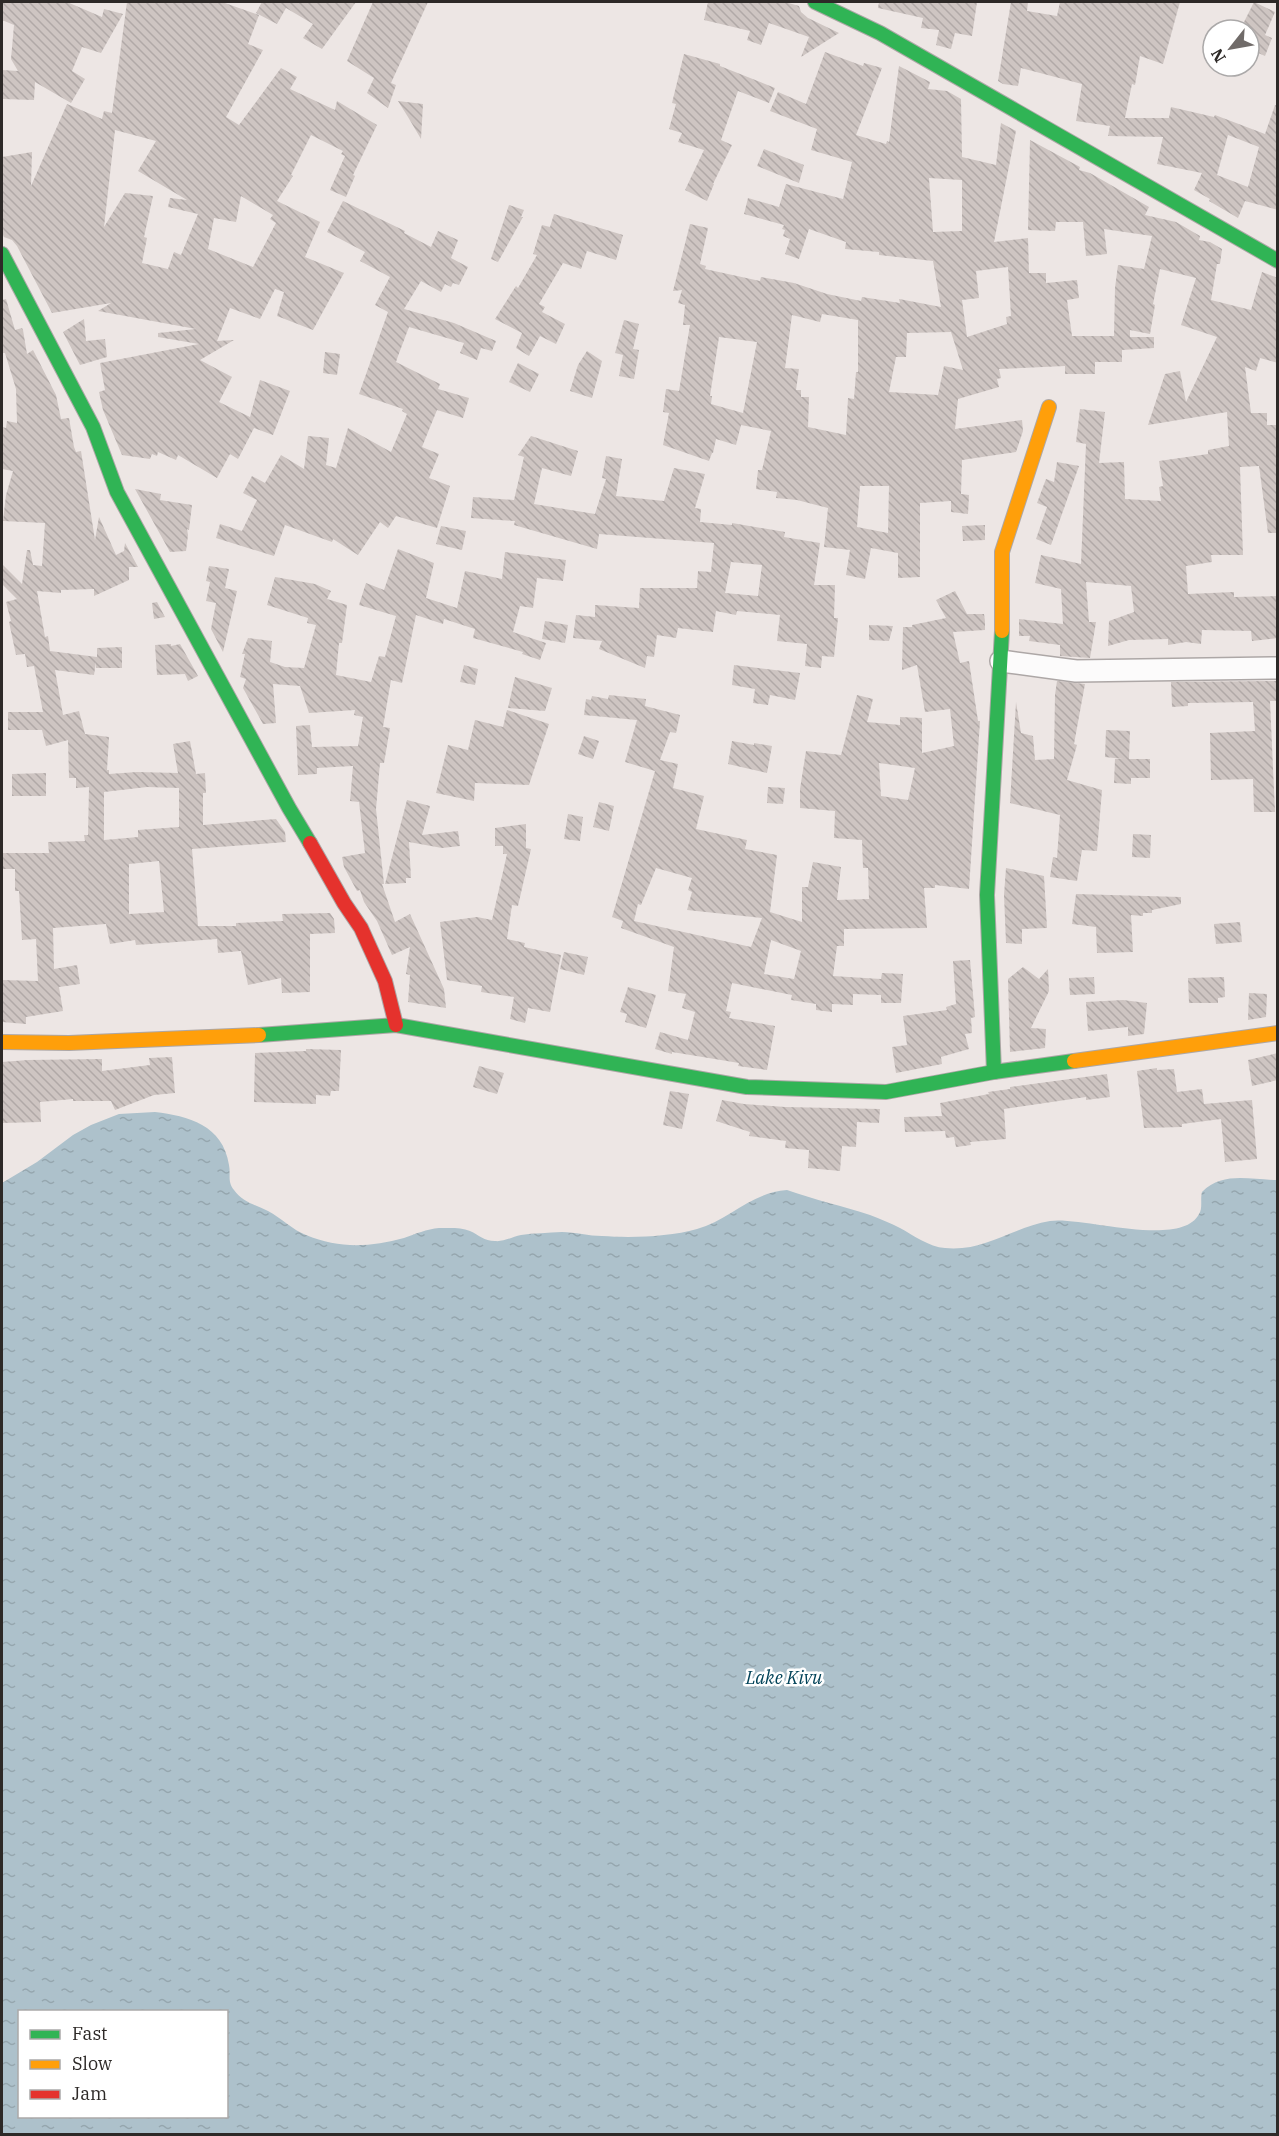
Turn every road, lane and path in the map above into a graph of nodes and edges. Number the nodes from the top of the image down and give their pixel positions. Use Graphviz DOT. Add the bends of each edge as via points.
graph roads {
  1 [pos="815,2"];
  2 [pos="2,255"];
  3 [pos="1278,261"];
  4 [pos="1049,407"];
  5 [pos="1001,661"];
  6 [pos="1278,668"];
  7 [pos="396,1025"];
  8 [pos="1278,1033"];
  9 [pos="2,1041"];
  10 [pos="994,1072"];
  1 -- 3 [label="street" via="880,33"];
  2 -- 7 [label="street" via="93,427 117,492 289,808 361,928 385,981"];
  4 -- 5 [label="street" via="1002,552"];
  5 -- 6 [label="street" via="1076,671"];
  5 -- 10 [label="street" via="987,895"];
  7 -- 9 [label="street" via="218,1038 69,1044"];
  7 -- 10 [label="street" via="747,1087 886,1092"];
  8 -- 10 [label="street"];
}
